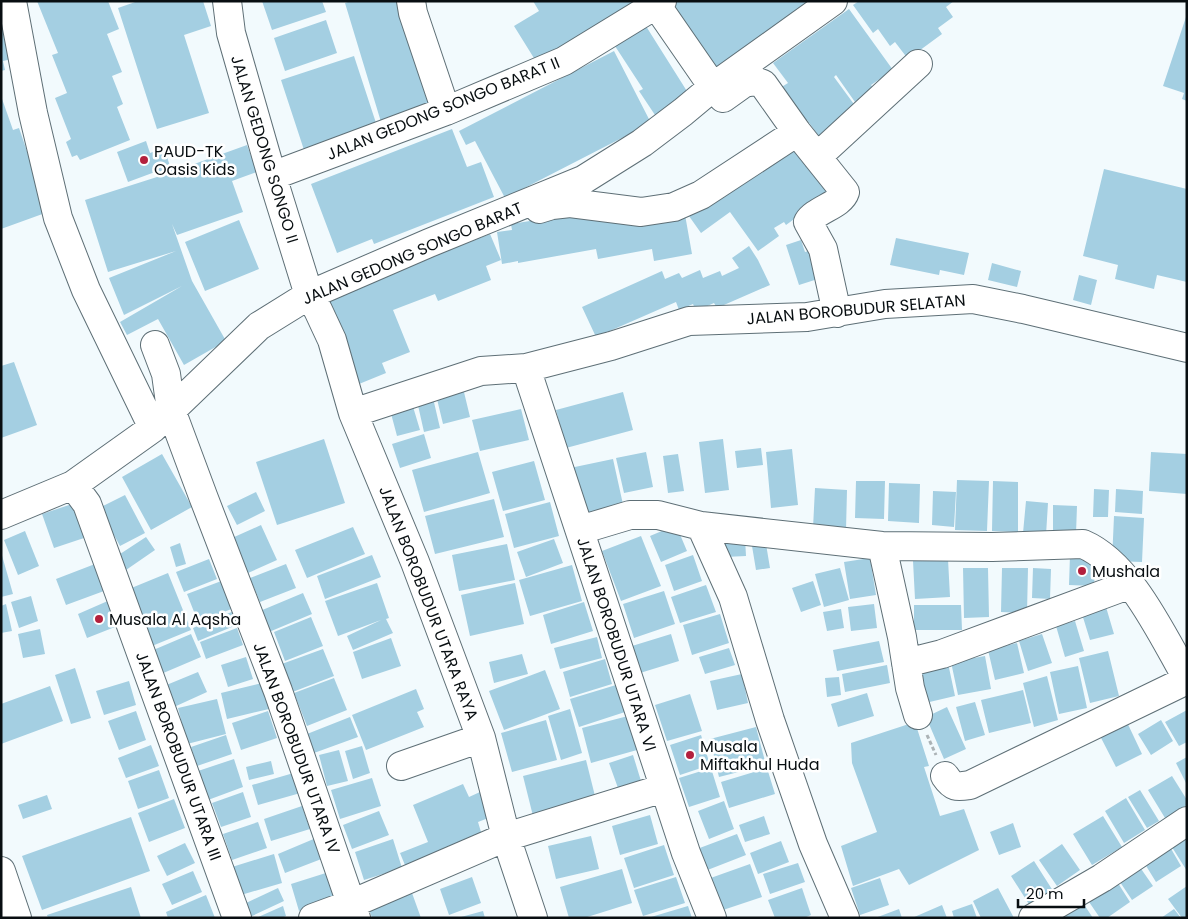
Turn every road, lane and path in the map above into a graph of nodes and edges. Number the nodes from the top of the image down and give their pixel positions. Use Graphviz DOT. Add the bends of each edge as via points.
graph roads {
  1 [pos="12,1"];
  2 [pos="227,1"];
  3 [pos="411,1"];
  4 [pos="833,1"];
  5 [pos="659,3"];
  6 [pos="918,64"];
  7 [pos="713,87"];
  8 [pos="446,111"];
  9 [pos="683,112"];
  10 [pos="796,132"];
  11 [pos="817,157"];
  12 [pos="272,176"];
  13 [pos="429,243"];
  14 [pos="308,295"];
  15 [pos="837,313"];
  16 [pos="155,345"];
  17 [pos="1187,348"];
  18 [pos="526,368"];
  19 [pos="353,413"];
  20 [pos="162,419"];
  21 [pos="73,485"];
  22 [pos="1,515"];
  23 [pos="701,526"];
  24 [pos="580,530"];
  25 [pos="882,546"];
  26 [pos="1131,584"];
  27 [pos="906,663"];
  28 [pos="1187,679"];
  29 [pos="918,715"];
  30 [pos="481,738"];
  31 [pos="402,766"];
  32 [pos="946,776"];
  33 [pos="664,788"];
  34 [pos="1187,821"];
  35 [pos="506,837"];
  36 [pos="1,871"];
  37 [pos="354,911"];
  38 [pos="17,918"];
  39 [pos="238,918"];
  40 [pos="313,918"];
  41 [pos="533,918"];
  42 [pos="712,918"];
  43 [pos="844,918"];
  44 [pos="1033,918"];
  1 -- 20 [label="street" via="33,113 58,218 86,290"];
  2 -- 12 [label="street, JALAN GEDONG SONGO II" via="231,33"];
  3 -- 8 [label="street"];
  4 -- 7 [label="street, JALAN GEDONG SONGO BARAT"];
  5 -- 7 [label="street"];
  5 -- 8 [label="street, JALAN GEDONG SONGO BARAT II" via="564,61"];
  6 -- 11 [label="street"];
  7 -- 9 [label="street, JALAN GEDONG SONGO BARAT"];
  8 -- 12 [label="street, JALAN GEDONG SONGO BARAT II"];
  9 -- 10 [label="street" via="704,111 744,84 755,81 763,84"];
  9 -- 13 [label="street, JALAN GEDONG SONGO BARAT" via="642,143 583,180"];
  10 -- 11 [label="street"];
  10 -- 13 [label="street" via="701,195 674,207 641,212 570,203 552,205 450,244"];
  11 -- 15 [label="street" via="846,194 808,222 823,250"];
  12 -- 14 [label="street, JALAN GEDONG SONGO II"];
  13 -- 14 [label="street, JALAN GEDONG SONGO BARAT"];
  14 -- 19 [label="street, JALAN BOROBUDUR UTARA RAYA" via="332,340"];
  14 -- 20 [label="street, JALAN GEDONG SONGO BARAT" via="259,326"];
  15 -- 17 [label="street, JALAN BOROBUDUR SELATAN" via="885,304 973,299"];
  15 -- 18 [label="street, JALAN BOROBUDUR SELATAN" via="689,321"];
  16 -- 20 [label="street" via="166,374"];
  18 -- 19 [label="street, JALAN BOROBUDUR SELATAN" via="481,371"];
  18 -- 24 [label="street, JALAN BOROBUDUR UTARA VI"];
  19 -- 30 [label="street, JALAN BOROBUDUR UTARA RAYA" via="415,562"];
  20 -- 21 [label="street, JALAN GEDONG SONGO BARAT"];
  20 -- 37 [label="street, JALAN BOROBUDUR UTARA IV" via="206,505 278,691"];
  21 -- 22 [label="street, JALAN GEDONG SONGO BARAT"];
  21 -- 39 [label="street, JALAN BOROBUDUR UTARA III" via="87,504"];
  23 -- 24 [label="street" via="658,515 630,516"];
  23 -- 25 [label="street"];
  23 -- 43 [label="street" via="733,596 780,747"];
  24 -- 33 [label="street, JALAN BOROBUDUR UTARA VI"];
  25 -- 26 [label="street" via="1083,544 1095,550"];
  25 -- 27 [label="street"];
  26 -- 27 [label="street" via="942,654"];
  26 -- 28 [label="street"];
  27 -- 29 [label="street"];
  28 -- 32 [label="street" via="970,785 957,787"];
  29 -- 32 [label="path"];
  30 -- 31 [label="street"];
  30 -- 35 [label="street, JALAN BOROBUDUR UTARA RAYA"];
  33 -- 35 [label="street"];
  33 -- 42 [label="street, JALAN BOROBUDUR UTARA VI"];
  34 -- 44 [label="street" via="1102,878"];
  35 -- 37 [label="street"];
  35 -- 41 [label="street, JALAN BOROBUDUR UTARA RAYA"];
  36 -- 38 [label="street"];
  37 -- 40 [label="street"];
}
